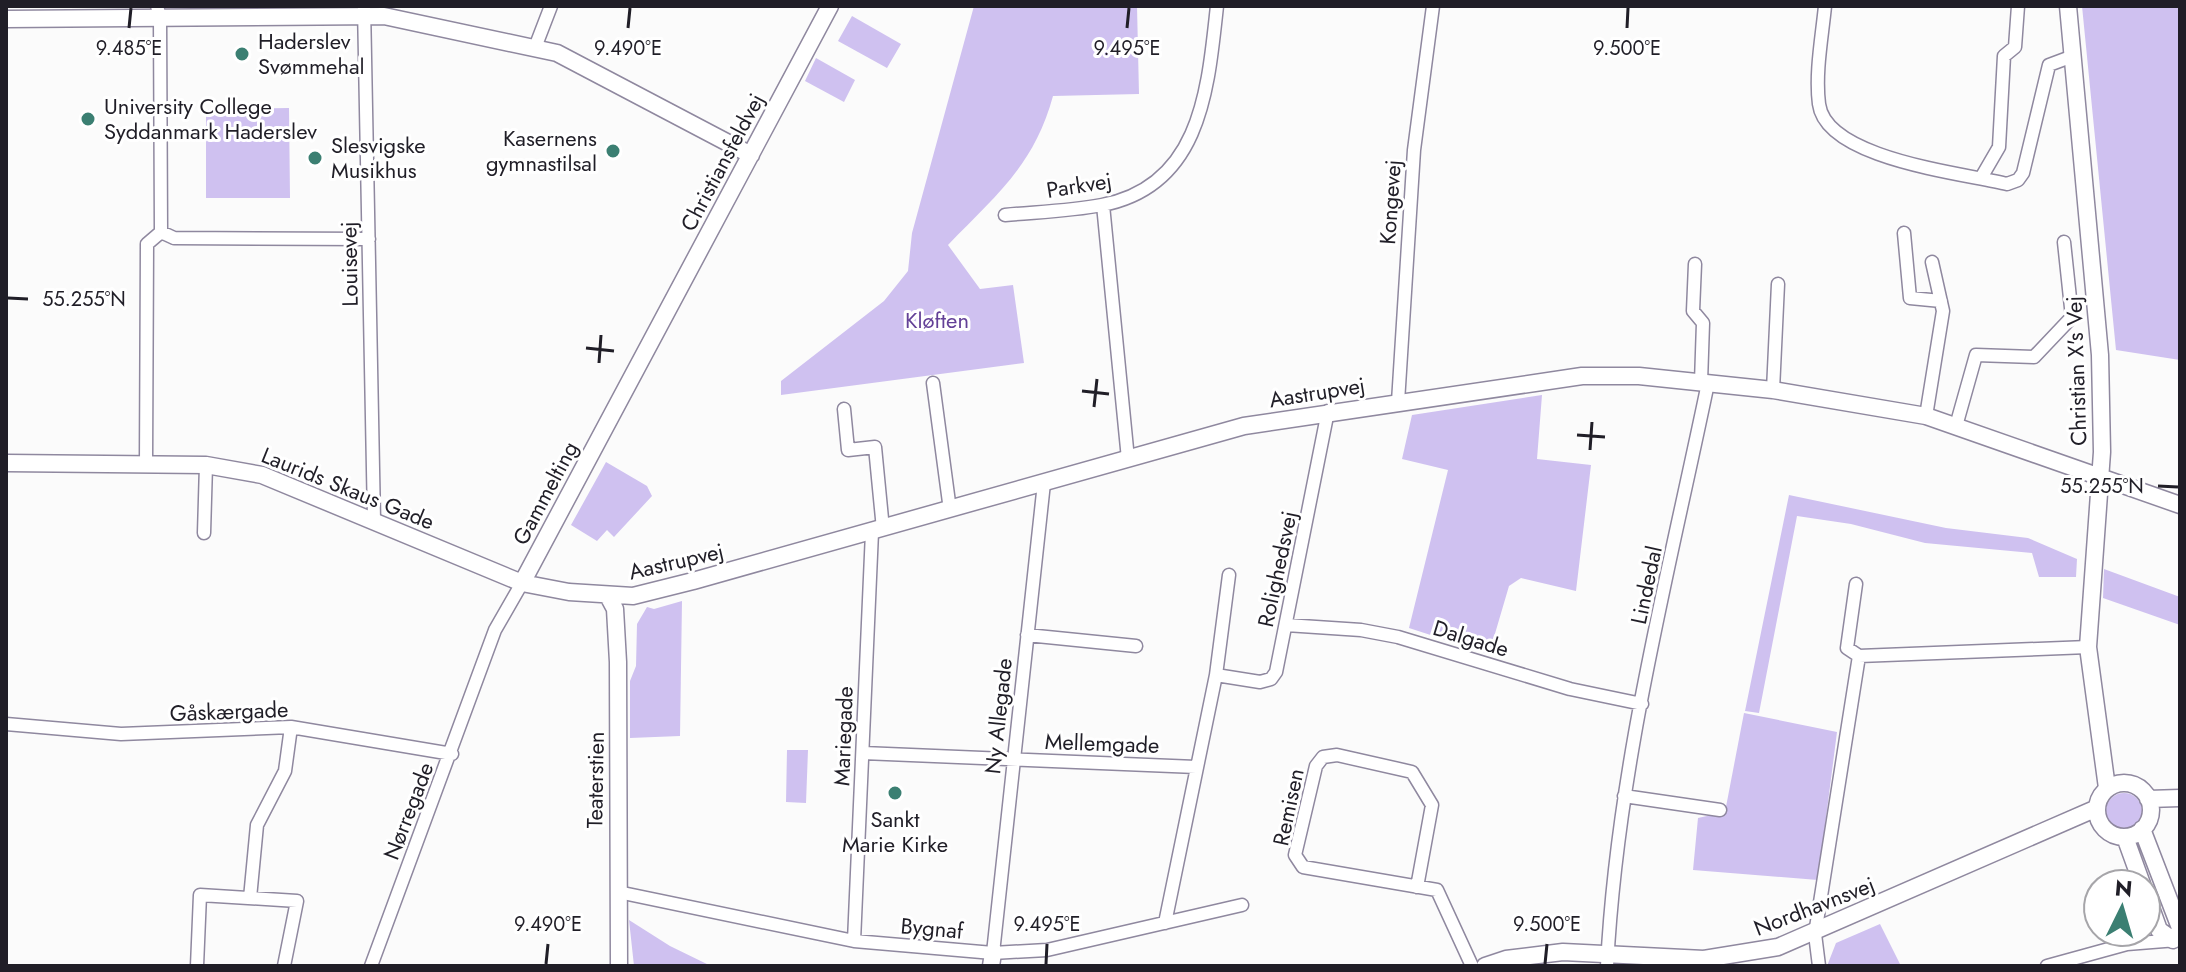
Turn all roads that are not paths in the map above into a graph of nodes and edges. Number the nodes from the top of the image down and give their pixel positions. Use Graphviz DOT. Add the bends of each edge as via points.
graph roads {
  1 [pos="551,6"];
  2 [pos="830,6"];
  3 [pos="1217,6"];
  4 [pos="1433,6"];
  5 [pos="1825,6"];
  6 [pos="2018,6"];
  7 [pos="2068,6"];
  8 [pos="364,10"];
  9 [pos="158,11"];
  10 [pos="6,19"];
  11 [pos="536,45"];
  12 [pos="2073,56"];
  13 [pos="751,155"];
  14 [pos="1981,178"];
  15 [pos="1103,205"];
  16 [pos="1005,215"];
  17 [pos="161,232"];
  18 [pos="1904,233"];
  19 [pos="369,239"];
  20 [pos="2064,242"];
  21 [pos="1932,262"];
  22 [pos="1695,264"];
  23 [pos="1778,284"];
  24 [pos="1941,301"];
  25 [pos="654,340"];
  26 [pos="1704,382"];
  27 [pos="933,383"];
  28 [pos="1773,390"];
  29 [pos="1398,402"];
  30 [pos="844,409"];
  31 [pos="1328,411"];
  32 [pos="1926,416"];
  33 [pos="1956,426"];
  34 [pos="1128,459"];
  35 [pos="6,463"];
  36 [pos="146,464"];
  37 [pos="206,465"];
  38 [pos="2099,476"];
  39 [pos="1044,483"];
  40 [pos="2180,505"];
  41 [pos="950,510"];
  42 [pos="374,520"];
  43 [pos="878,531"];
  44 [pos="204,533"];
  45 [pos="1229,575"];
  46 [pos="522,583"];
  47 [pos="1856,584"];
  48 [pos="608,596"];
  49 [pos="1286,625"];
  50 [pos="1027,635"];
  51 [pos="1136,646"];
  52 [pos="2088,647"];
  53 [pos="1859,656"];
  54 [pos="481,670"];
  55 [pos="1216,675"];
  56 [pos="1642,704"];
  57 [pos="6,724"];
  58 [pos="291,727"];
  59 [pos="2100,734"];
  60 [pos="863,753"];
  61 [pos="452,754"];
  62 [pos="1014,759"];
  63 [pos="1196,767"];
  64 [pos="2123,782"];
  65 [pos="2107,788"];
  66 [pos="1624,796"];
  67 [pos="2180,798"];
  68 [pos="2180,805"];
  69 [pos="1720,810"];
  70 [pos="2147,814"];
  71 [pos="2099,816"];
  72 [pos="2125,837"];
  73 [pos="2136,868"];
  74 [pos="1417,887"];
  75 [pos="618,892"];
  76 [pos="250,898"];
  77 [pos="1242,905"];
  78 [pos="1165,923"];
  79 [pos="1815,934"];
  80 [pos="2178,935"];
  81 [pos="854,941"];
  82 [pos="992,960"];
  83 [pos="1607,960"];
  84 [pos="197,966"];
  85 [pos="284,966"];
  86 [pos="371,966"];
  87 [pos="619,966"];
  88 [pos="1472,966"];
  89 [pos="1485,966"];
  90 [pos="1819,966"];
  91 [pos="2047,966"];
  1 -- 11 [label="street"];
  2 -- 13 [label="street, Christiansfeldvej"];
  3 -- 15 [label="street, Parkvej" via="1207,96 1183,151 1130,197"];
  4 -- 29 [label="street, Kongevej" via="1414,150"];
  5 -- 14 [label="street" via="1819,104 1832,129 1864,151"];
  6 -- 14 [label="street" via="2015,47 2004,56 1999,147"];
  7 -- 12 [label="street, Christian X's Vej"];
  8 -- 9 [label="street"];
  8 -- 11 [label="street"];
  8 -- 19 [label="street, Louisevej"];
  9 -- 10 [label="street"];
  9 -- 17 [label="street"];
  11 -- 13 [label="street"];
  12 -- 14 [label="street" via="2049,65 2018,180 2007,184"];
  12 -- 38 [label="street, Christian X's Vej" via="2100,355"];
  13 -- 25 [label="street, Christiansfeldvej"];
  15 -- 16 [label="street, Parkvej"];
  15 -- 34 [label="street"];
  17 -- 19 [label="street" via="174,238"];
  17 -- 36 [label="street" via="147,244"];
  18 -- 24 [label="street" via="1910,298"];
  19 -- 42 [label="street, Louisevej"];
  20 -- 33 [label="street" via="2072,317 2034,357 1976,355"];
  21 -- 24 [label="street"];
  22 -- 26 [label="street" via="1693,311 1703,323"];
  23 -- 28 [label="street"];
  24 -- 32 [label="street"];
  25 -- 46 [label="street, Gammelting"];
  26 -- 28 [label="street, Aastrupvej"];
  26 -- 29 [label="street, Aastrupvej" via="1582,376"];
  26 -- 56 [label="street, Lindedal"];
  27 -- 41 [label="street"];
  28 -- 32 [label="street, Aastrupvej"];
  29 -- 31 [label="street, Aastrupvej"];
  30 -- 43 [label="street" via="848,450 875,447"];
  31 -- 34 [label="street, Aastrupvej" via="1244,426"];
  31 -- 49 [label="street, Rolighedsvej"];
  32 -- 33 [label="street, Aastrupvej"];
  33 -- 38 [label="street, Aastrupvej"];
  34 -- 39 [label="street, Aastrupvej"];
  35 -- 36 [label="street, Laurids Skaus Gade"];
  36 -- 37 [label="street, Laurids Skaus Gade"];
  37 -- 42 [label="street, Laurids Skaus Gade" via="262,475"];
  37 -- 44 [label="street"];
  38 -- 40 [label="street, Aastrupvej"];
  38 -- 52 [label="street, Christian X's Vej"];
  39 -- 41 [label="street, Aastrupvej"];
  39 -- 50 [label="street, Ny Allegade"];
  41 -- 43 [label="street, Aastrupvej"];
  42 -- 46 [label="street, Laurids Skaus Gade"];
  43 -- 48 [label="street, Aastrupvej" via="633,596"];
  43 -- 60 [label="street, Mariegade"];
  45 -- 55 [label="street, Rolighedsvej"];
  46 -- 48 [label="street, Aastrupvej"];
  46 -- 54 [label="street, Gammelting" via="495,630"];
  47 -- 53 [label="street" via="1847,648"];
  48 -- 75 [label="street, Teaterstien" via="615,609 618,662"];
  49 -- 55 [label="street, Rolighedsvej" via="1271,679"];
  49 -- 56 [label="street, Dalgade" via="1398,637 1570,689"];
  50 -- 51 [label="street"];
  50 -- 62 [label="street, Ny Allegade"];
  52 -- 53 [label="street"];
  52 -- 59 [label="street, Christian X's Vej"];
  53 -- 79 [label="street"];
  54 -- 61 [label="street, Nørregade"];
  55 -- 63 [label="street, Rolighedsvej"];
  56 -- 66 [label="street, Lindedal"];
  57 -- 58 [label="street, Gåskærgade" via="121,734"];
  58 -- 61 [label="street, Gåskærgade"];
  58 -- 76 [label="street" via="285,771 257,825"];
  59 -- 64 [label="street, Christian X's Vej"];
  59 -- 65 [label="street, Christian X's Vej"];
  60 -- 62 [label="street, Mellemgade"];
  60 -- 81 [label="street, Mariegade"];
  61 -- 86 [label="street, Nørregade"];
  62 -- 63 [label="street, Mellemgade"];
  62 -- 82 [label="street, Ny Allegade"];
  63 -- 78 [label="street, Rolighedsvej"];
  64 -- 65 [label="street"];
  64 -- 70 [label="street" via="2140,788"];
  65 -- 71 [label="street"];
  66 -- 69 [label="street"];
  66 -- 83 [label="street, Lindedal"];
  67 -- 70 [label="street"];
  68 -- 70 [label="street"];
  70 -- 72 [label="street"];
  70 -- 80 [label="street"];
  71 -- 72 [label="street" via="2111,834"];
  71 -- 79 [label="street, Nordhavnsvej" via="2050,831"];
  72 -- 73 [label="street"];
  74 -- 74 [label="street, Remisen" via="1303,867 1295,855 1316,766 1323,757 1337,755 1412,772 1432,805"];
  74 -- 88 [label="street, Remisen" via="1437,890"];
  75 -- 81 [label="street, Bygnaf"];
  75 -- 87 [label="street, Teaterstien"];
  76 -- 84 [label="street" via="200,895"];
  76 -- 85 [label="street" via="297,901"];
  77 -- 78 [label="street, Bygnaf"];
  78 -- 82 [label="street, Bygnaf"];
  79 -- 83 [label="street, Nordhavnsvej" via="1739,956"];
  79 -- 90 [label="street"];
  80 -- 91 [label="street" via="2089,951"];
  81 -- 82 [label="street, Bygnaf"];
  83 -- 89 [label="street, Nordhavnsvej" via="1535,954"];
}
